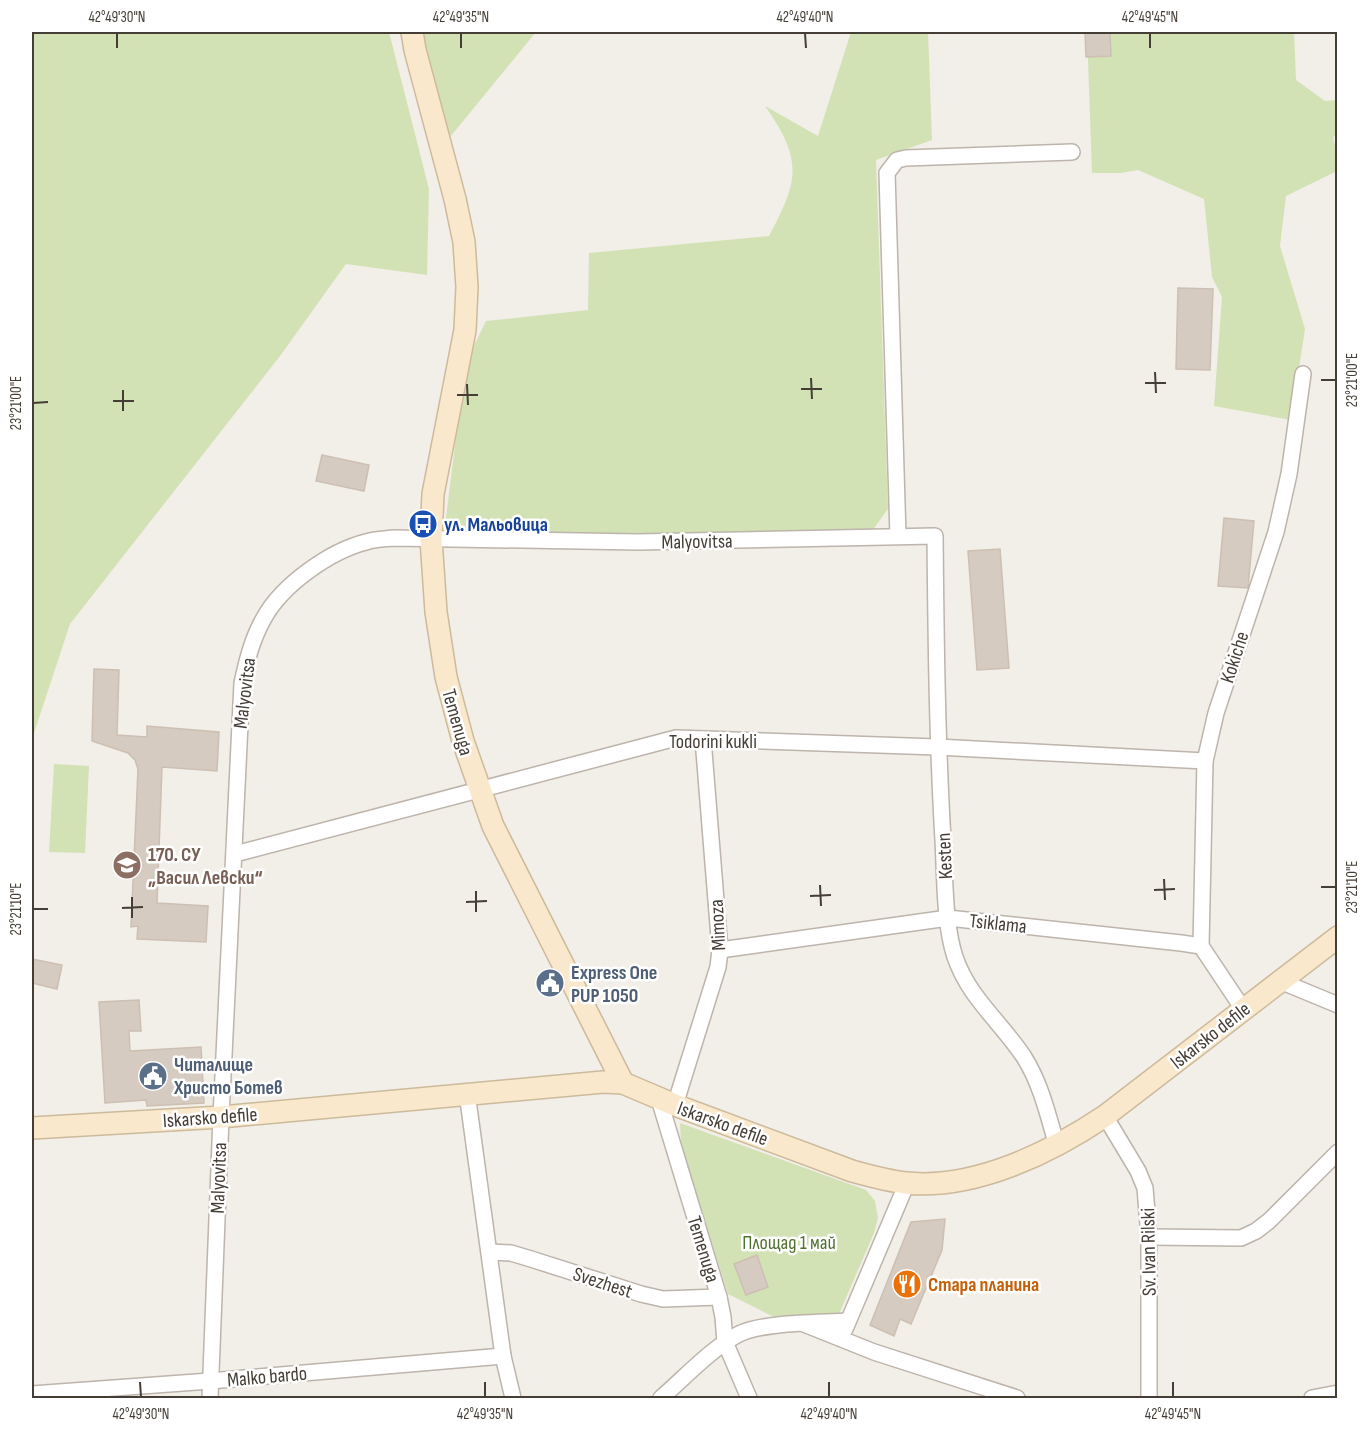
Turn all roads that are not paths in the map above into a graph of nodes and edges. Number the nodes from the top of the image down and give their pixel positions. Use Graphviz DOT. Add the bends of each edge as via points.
graph roads {
  1 [pos="412,32"];
  2 [pos="1072,152"];
  3 [pos="1304,374"];
  4 [pos="898,536"];
  5 [pos="935,536"];
  6 [pos="431,539"];
  7 [pos="703,739"];
  8 [pos="937,747"];
  9 [pos="1205,761"];
  10 [pos="478,789"];
  11 [pos="235,854"];
  12 [pos="948,918"];
  13 [pos="1338,937"];
  14 [pos="1201,946"];
  15 [pos="720,950"];
  16 [pos="1280,981"];
  17 [pos="1338,1005"];
  18 [pos="1243,1009"];
  19 [pos="623,1083"];
  20 [pos="467,1093"];
  21 [pos="667,1102"];
  22 [pos="1105,1116"];
  23 [pos="221,1117"];
  24 [pos="32,1128"];
  25 [pos="1057,1146"];
  26 [pos="1338,1152"];
  27 [pos="907,1183"];
  28 [pos="1149,1237"];
  29 [pos="490,1252"];
  30 [pos="719,1297"];
  31 [pos="848,1321"];
  32 [pos="804,1324"];
  33 [pos="841,1338"];
  34 [pos="725,1342"];
  35 [pos="503,1356"];
  36 [pos="210,1381"];
  37 [pos="32,1394"];
  38 [pos="1338,1394"];
  39 [pos="210,1398"];
  40 [pos="513,1398"];
  41 [pos="661,1398"];
  42 [pos="749,1398"];
  43 [pos="1017,1398"];
  44 [pos="1149,1398"];
  45 [pos="1312,1398"];
  1 -- 6 [label="main road, Temenuga" via="464,242 467,287 465,330 433,494"];
  2 -- 4 [label="street" via="906,158 897,160 887,172"];
  3 -- 9 [label="street, Kokiche" via="1276,532 1215,713"];
  4 -- 5 [label="street, Malyovitsa"];
  4 -- 6 [label="street, Malyovitsa" via="638,542"];
  5 -- 8 [label="street, Kesten"];
  6 -- 10 [label="main road, Temenuga" via="446,677"];
  6 -- 11 [label="street, Malyovitsa" via="366,542 340,553 289,587 265,616 249,649 242,683"];
  7 -- 8 [label="street, Todorini kukli"];
  7 -- 10 [label="street, Todorini kukli" via="676,738 648,744"];
  7 -- 15 [label="street, Mimoza"];
  8 -- 9 [label="street, Todorini kukli"];
  8 -- 12 [label="street, Kesten"];
  9 -- 14 [label="street, Kokiche"];
  10 -- 11 [label="street, Todorini kukli"];
  10 -- 19 [label="main road, Temenuga"];
  11 -- 23 [label="street, Malyovitsa"];
  12 -- 14 [label="street, Tsiklama"];
  12 -- 15 [label="street, Tsiklama"];
  12 -- 25 [label="street, Kesten" via="962,977 1023,1055 1038,1081"];
  13 -- 16 [label="main road, Iskarsko defile"];
  14 -- 18 [label="street"];
  15 -- 21 [label="street, Mimoza" via="718,967"];
  16 -- 17 [label="street"];
  16 -- 18 [label="main road, Iskarsko defile"];
  18 -- 22 [label="main road, Iskarsko defile"];
  19 -- 20 [label="main road, Iskarsko defile"];
  19 -- 21 [label="main road, Iskarsko defile"];
  20 -- 23 [label="main road, Iskarsko defile"];
  20 -- 29 [label="street"];
  21 -- 27 [label="main road, Iskarsko defile" via="852,1171"];
  21 -- 30 [label="street, Temenuga"];
  22 -- 25 [label="main road, Iskarsko defile"];
  22 -- 28 [label="street, Sv. Ivan Rilski" via="1146,1188"];
  23 -- 24 [label="main road, Iskarsko defile"];
  23 -- 36 [label="street, Malyovitsa"];
  25 -- 27 [label="main road, Iskarsko defile" via="975,1176 938,1183"];
  26 -- 28 [label="street" via="1269,1221 1241,1238"];
  27 -- 31 [label="street"];
  28 -- 44 [label="street, Sv. Ivan Rilski"];
  29 -- 30 [label="street, Svezhest" via="511,1253 663,1299"];
  29 -- 35 [label="street"];
  30 -- 34 [label="street, Temenuga"];
  31 -- 32 [label="street"];
  31 -- 33 [label="street"];
  32 -- 33 [label="street"];
  32 -- 34 [label="street" via="758,1328"];
  33 -- 43 [label="street"];
  34 -- 41 [label="street"];
  34 -- 42 [label="street, Temenuga"];
  35 -- 36 [label="street, Malko bardo"];
  35 -- 40 [label="street"];
  36 -- 37 [label="street, Malko bardo"];
  36 -- 39 [label="street, Malyovitsa"];
  38 -- 45 [label="street"];
}
